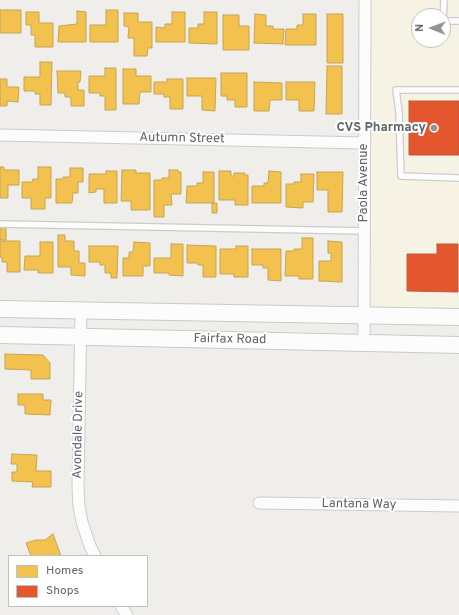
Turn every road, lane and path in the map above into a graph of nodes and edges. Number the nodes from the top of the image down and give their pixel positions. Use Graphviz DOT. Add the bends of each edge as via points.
graph roads {
  1 [pos="365,0"];
  2 [pos="444,0"];
  3 [pos="459,22"];
  4 [pos="459,90"];
  5 [pos="0,136"];
  6 [pos="364,143"];
  7 [pos="459,178"];
  8 [pos="0,224"];
  9 [pos="364,231"];
  10 [pos="0,309"];
  11 [pos="81,310"];
  12 [pos="364,316"];
  13 [pos="459,317"];
  14 [pos="0,335"];
  15 [pos="80,337"];
  16 [pos="364,343"];
  17 [pos="459,345"];
  18 [pos="259,503"];
  19 [pos="459,506"];
  20 [pos="94,555"];
  1 -- 6 [label="street, Paola Avenue"];
  2 -- 3 [label="lane" via="443,21"];
  4 -- 7 [label="lane" via="396,90 400,112 401,176"];
  5 -- 6 [label="street, Autumn Street"];
  6 -- 9 [label="street, Paola Avenue"];
  8 -- 9 [label="lane"];
  9 -- 12 [label="street, Paola Avenue"];
  10 -- 11 [label="main road, Fairfax Road"];
  11 -- 12 [label="main road, Fairfax Road"];
  11 -- 15 [label="street, Avondale Drive"];
  12 -- 13 [label="main road, Fairfax Road"];
  12 -- 16 [label="street, Paola Avenue"];
  14 -- 15 [label="main road, Fairfax Road"];
  15 -- 16 [label="main road, Fairfax Road"];
  15 -- 20 [label="street, Avondale Drive" via="79,501 82,522"];
  16 -- 17 [label="main road, Fairfax Road"];
  18 -- 19 [label="street, Lantana Way"];
}
